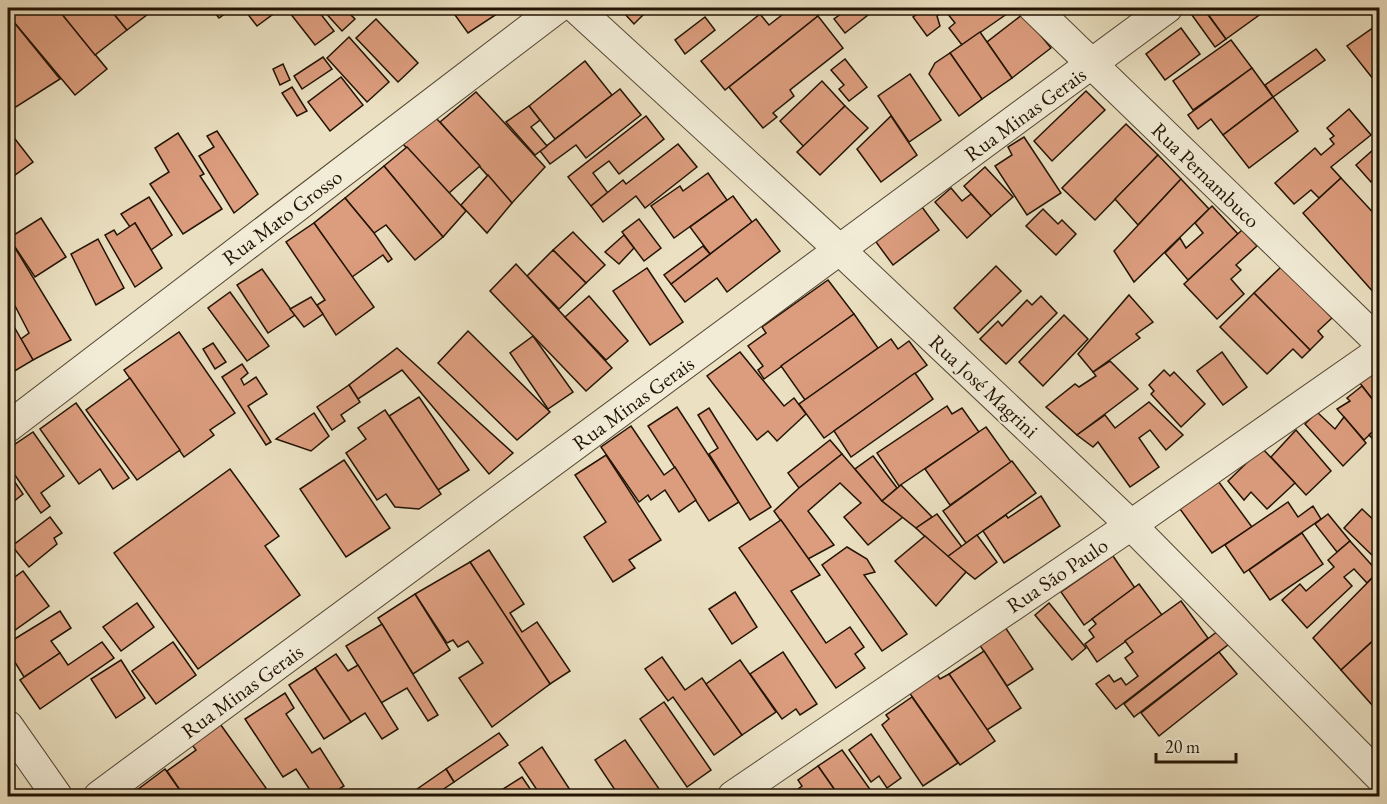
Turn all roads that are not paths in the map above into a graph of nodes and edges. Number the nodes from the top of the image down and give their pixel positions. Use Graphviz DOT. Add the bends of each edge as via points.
graph roads {
  1 [pos="557,8"];
  2 [pos="576,8"];
  3 [pos="1034,8"];
  4 [pos="1167,8"];
  5 [pos="1092,64"];
  6 [pos="840,250"];
  7 [pos="1380,343"];
  8 [pos="1380,351"];
  9 [pos="8,427"];
  10 [pos="1131,525"];
  11 [pos="8,726"];
  12 [pos="1380,777"];
  13 [pos="57,796"];
  14 [pos="99,796"];
  15 [pos="733,796"];
  1 -- 9 [label="street, Rua Mato Grosso"];
  2 -- 6 [label="street, Rua José Magrini"];
  3 -- 5 [label="street, Rua Pernambuco"];
  4 -- 5 [label="street, Rua Minas Gerais"];
  5 -- 6 [label="street, Rua Minas Gerais"];
  5 -- 7 [label="street, Rua Pernambuco"];
  6 -- 10 [label="street, Rua José Magrini"];
  6 -- 14 [label="street, Rua Minas Gerais"];
  8 -- 10 [label="street, Rua São Paulo"];
  10 -- 12 [label="street, Rua José Magrini"];
  10 -- 15 [label="street, Rua São Paulo"];
  11 -- 13 [label="street"];
}
